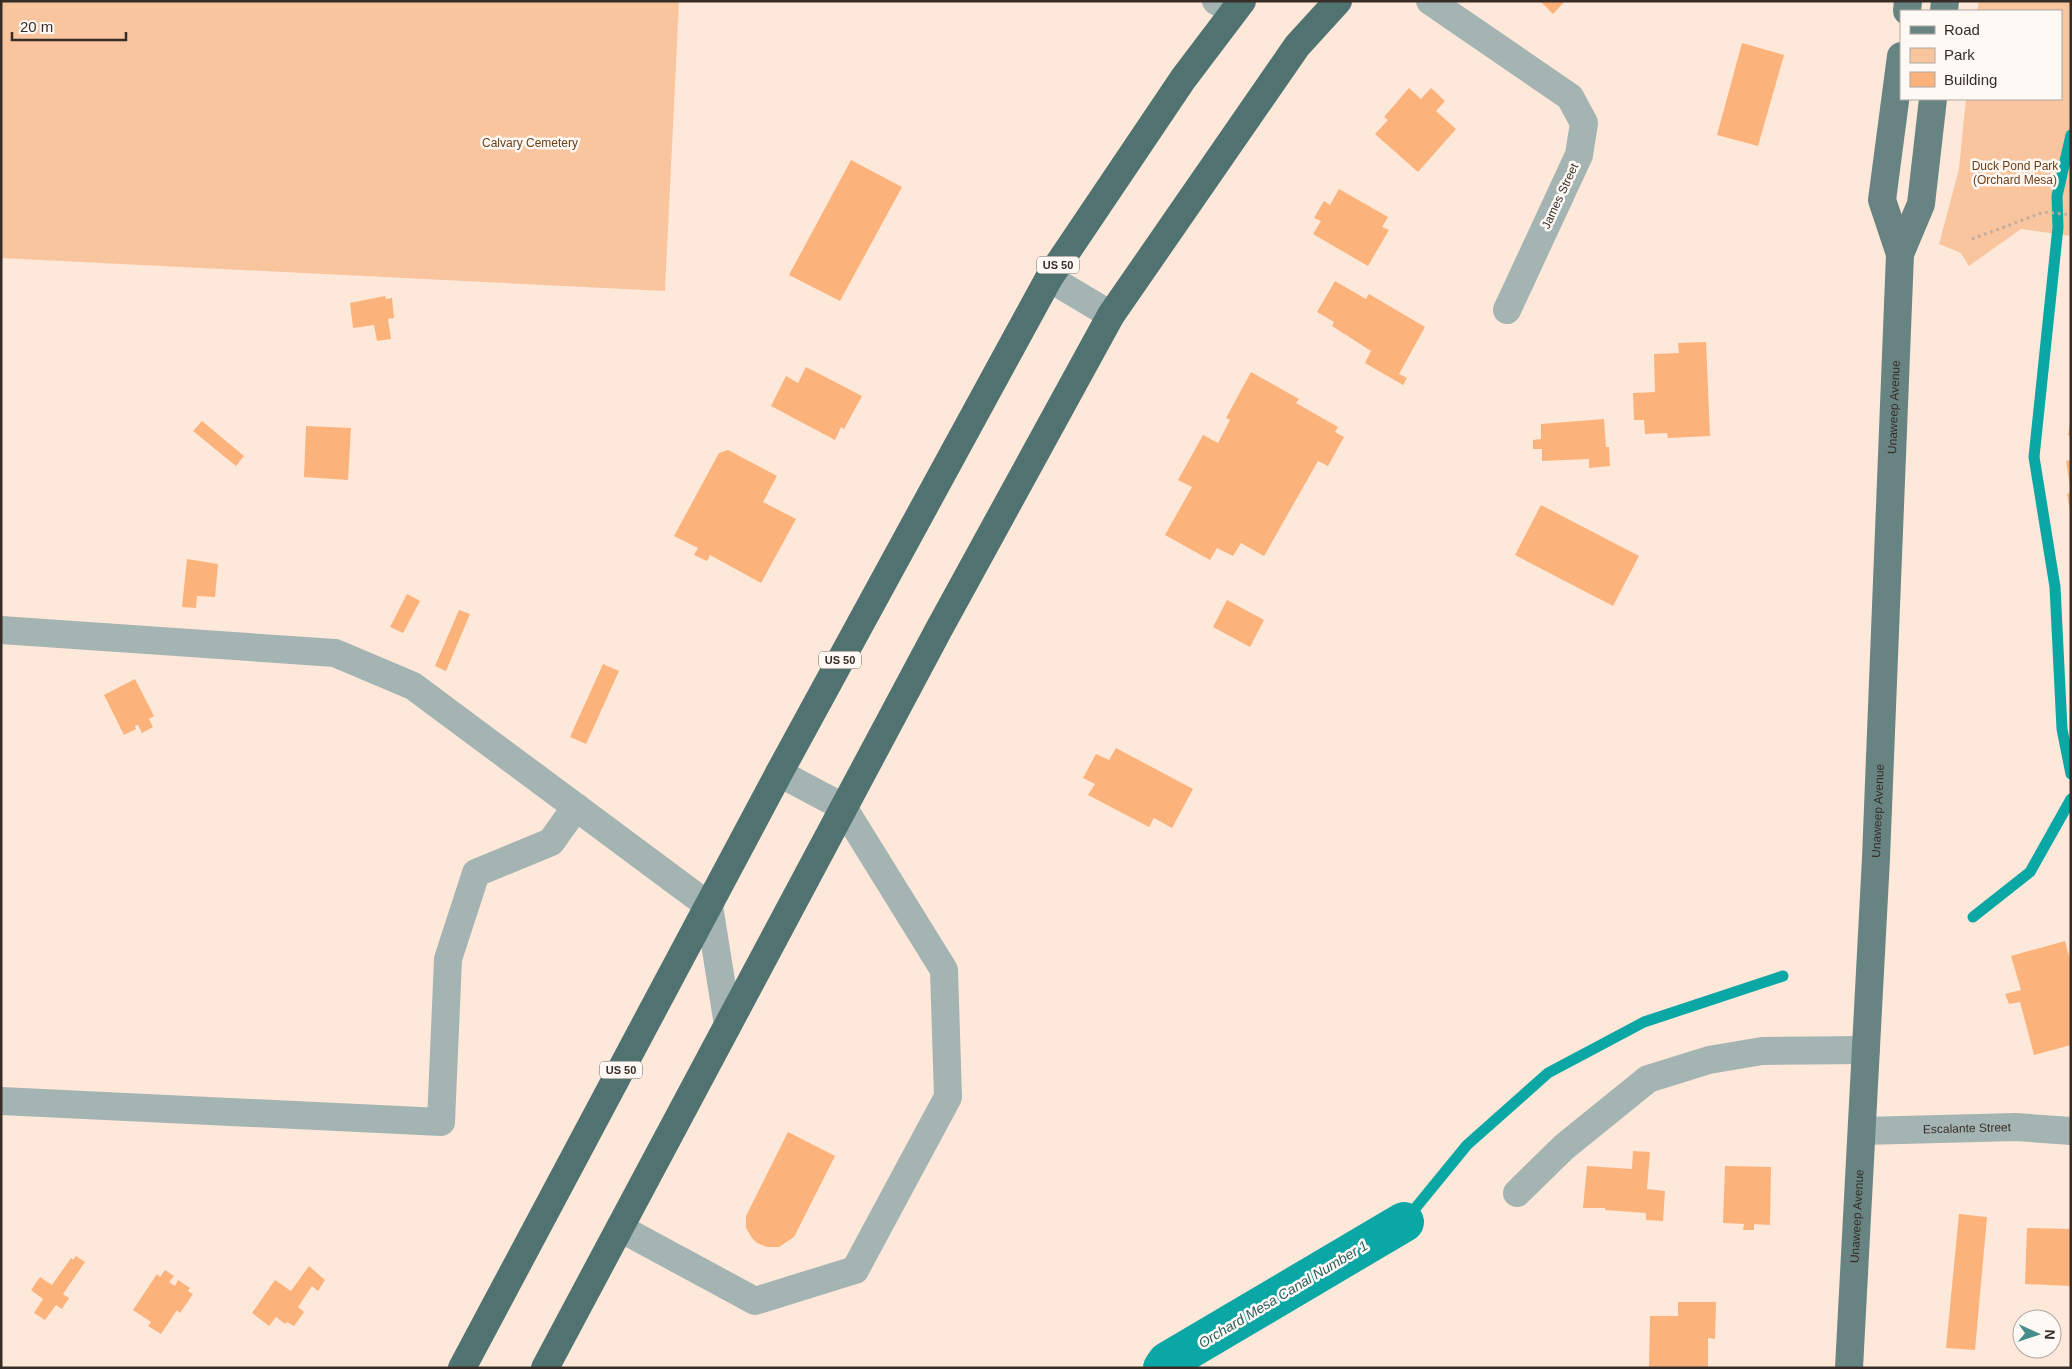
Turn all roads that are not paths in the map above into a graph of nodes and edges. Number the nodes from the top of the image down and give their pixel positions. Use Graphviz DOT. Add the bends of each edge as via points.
graph roads {
  1 [pos="1338,1"];
  2 [pos="1430,1"];
  3 [pos="1231,4"];
  4 [pos="1900,64"];
  5 [pos="1933,100"];
  6 [pos="1900,254"];
  7 [pos="1049,278"];
  8 [pos="1507,310"];
  9 [pos="1111,315"];
  10 [pos="1,630"];
  11 [pos="779,773"];
  12 [pos="576,807"];
  13 [pos="843,808"];
  14 [pos="709,906"];
  15 [pos="728,1025"];
  16 [pos="1866,1050"];
  17 [pos="1,1101"];
  18 [pos="1863,1131"];
  19 [pos="2071,1131"];
  20 [pos="1517,1192"];
  21 [pos="620,1228"];
  22 [pos="462,1368"];
  23 [pos="545,1368"];
  24 [pos="1849,1368"];
  1 -- 9 [label="highway" via="1297,46"];
  2 -- 8 [label="street, James Street" via="1570,97 1584,123 1579,155"];
  3 -- 7 [label="highway, US 50"];
  4 -- 6 [label="main road, Unaweep Avenue" via="1882,200"];
  5 -- 6 [label="main road, Unaweep Avenue" via="1921,204"];
  6 -- 16 [label="main road, Unaweep Avenue"];
  7 -- 9 [label="street"];
  7 -- 11 [label="highway, US 50"];
  9 -- 13 [label="highway"];
  10 -- 12 [label="street" via="335,653 412,686"];
  11 -- 13 [label="street"];
  11 -- 14 [label="highway, US 50"];
  12 -- 14 [label="street"];
  12 -- 17 [label="street" via="551,842 476,873 448,959 441,1122"];
  13 -- 15 [label="highway"];
  13 -- 21 [label="street" via="944,970 948,1096 855,1270 755,1301"];
  14 -- 15 [label="street"];
  14 -- 22 [label="highway, US 50"];
  15 -- 21 [label="highway"];
  16 -- 18 [label="main road, Unaweep Avenue"];
  16 -- 20 [label="street" via="1762,1051 1709,1060 1648,1079 1564,1147"];
  18 -- 19 [label="street, Escalante Street" via="2016,1127"];
  18 -- 24 [label="main road, Unaweep Avenue"];
  21 -- 23 [label="highway"];
}
